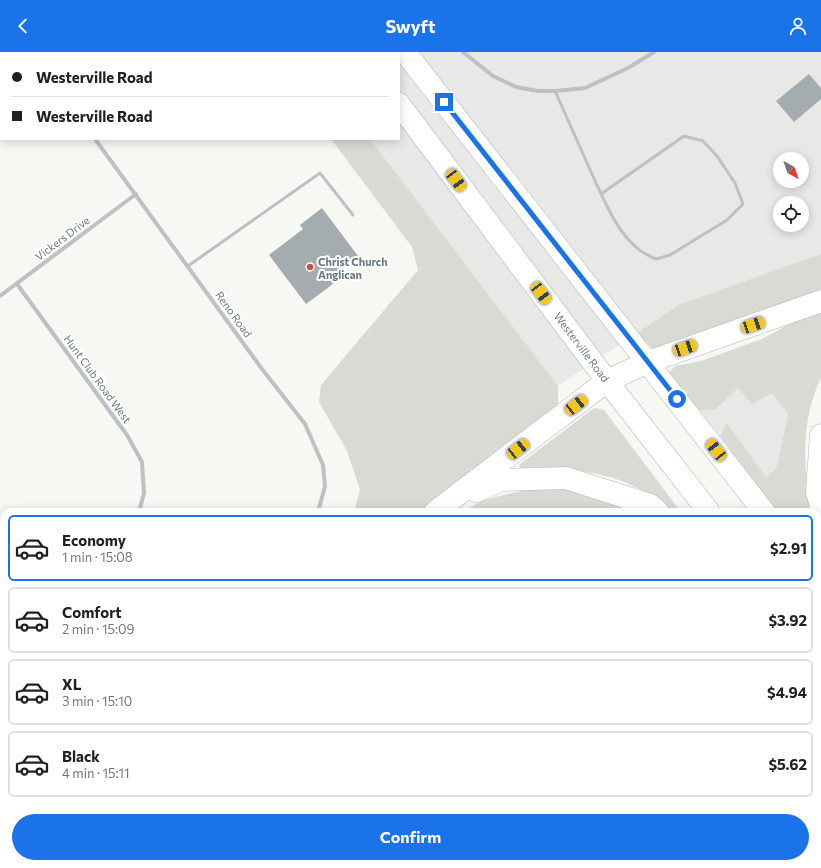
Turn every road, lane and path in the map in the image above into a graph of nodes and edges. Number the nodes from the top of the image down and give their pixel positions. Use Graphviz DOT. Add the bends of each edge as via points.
graph roads {
  1 [pos="405,52"];
  2 [pos="463,52"];
  3 [pos="654,52"];
  4 [pos="555,91"];
  5 [pos="400,105"];
  6 [pos="96,140"];
  7 [pos="136,194"];
  8 [pos="601,194"];
  9 [pos="353,215"];
  10 [pos="188,266"];
  11 [pos="17,284"];
  12 [pos="0,296"];
  13 [pos="821,302"];
  14 [pos="648,362"];
  15 [pos="607,381"];
  16 [pos="821,435"];
  17 [pos="821,506"];
  18 [pos="140,508"];
  19 [pos="319,508"];
  20 [pos="439,508"];
  21 [pos="653,508"];
  22 [pos="706,508"];
  23 [pos="761,508"];
  1 -- 14 [label="main road"];
  2 -- 4 [label="street" via="493,76 516,87"];
  3 -- 4 [label="street" via="628,68 585,88"];
  4 -- 8 [label="lane"];
  5 -- 15 [label="main road, Westerville Road"];
  6 -- 7 [label="street, Reno Road"];
  7 -- 10 [label="street, Reno Road"];
  7 -- 11 [label="street, Vickers Drive"];
  8 -- 8 [label="lane" via="617,225 637,248 656,259 670,256 727,220 743,204 735,183 712,151 703,141 684,136"];
  9 -- 10 [label="lane" via="320,173"];
  10 -- 19 [label="street, Reno Road" via="305,424 323,465 325,486"];
  11 -- 12 [label="street, Vickers Drive"];
  11 -- 18 [label="street, Hunt Club Road West" via="127,434 142,462 144,493"];
  13 -- 14 [label="main road"];
  14 -- 15 [label="main road"];
  14 -- 23 [label="main road"];
  15 -- 20 [label="main road"];
  15 -- 22 [label="main road, Westerville Road"];
  16 -- 17 [label="main road" via="817,492"];
  20 -- 21 [label="main road" via="502,480 566,478"];
}
